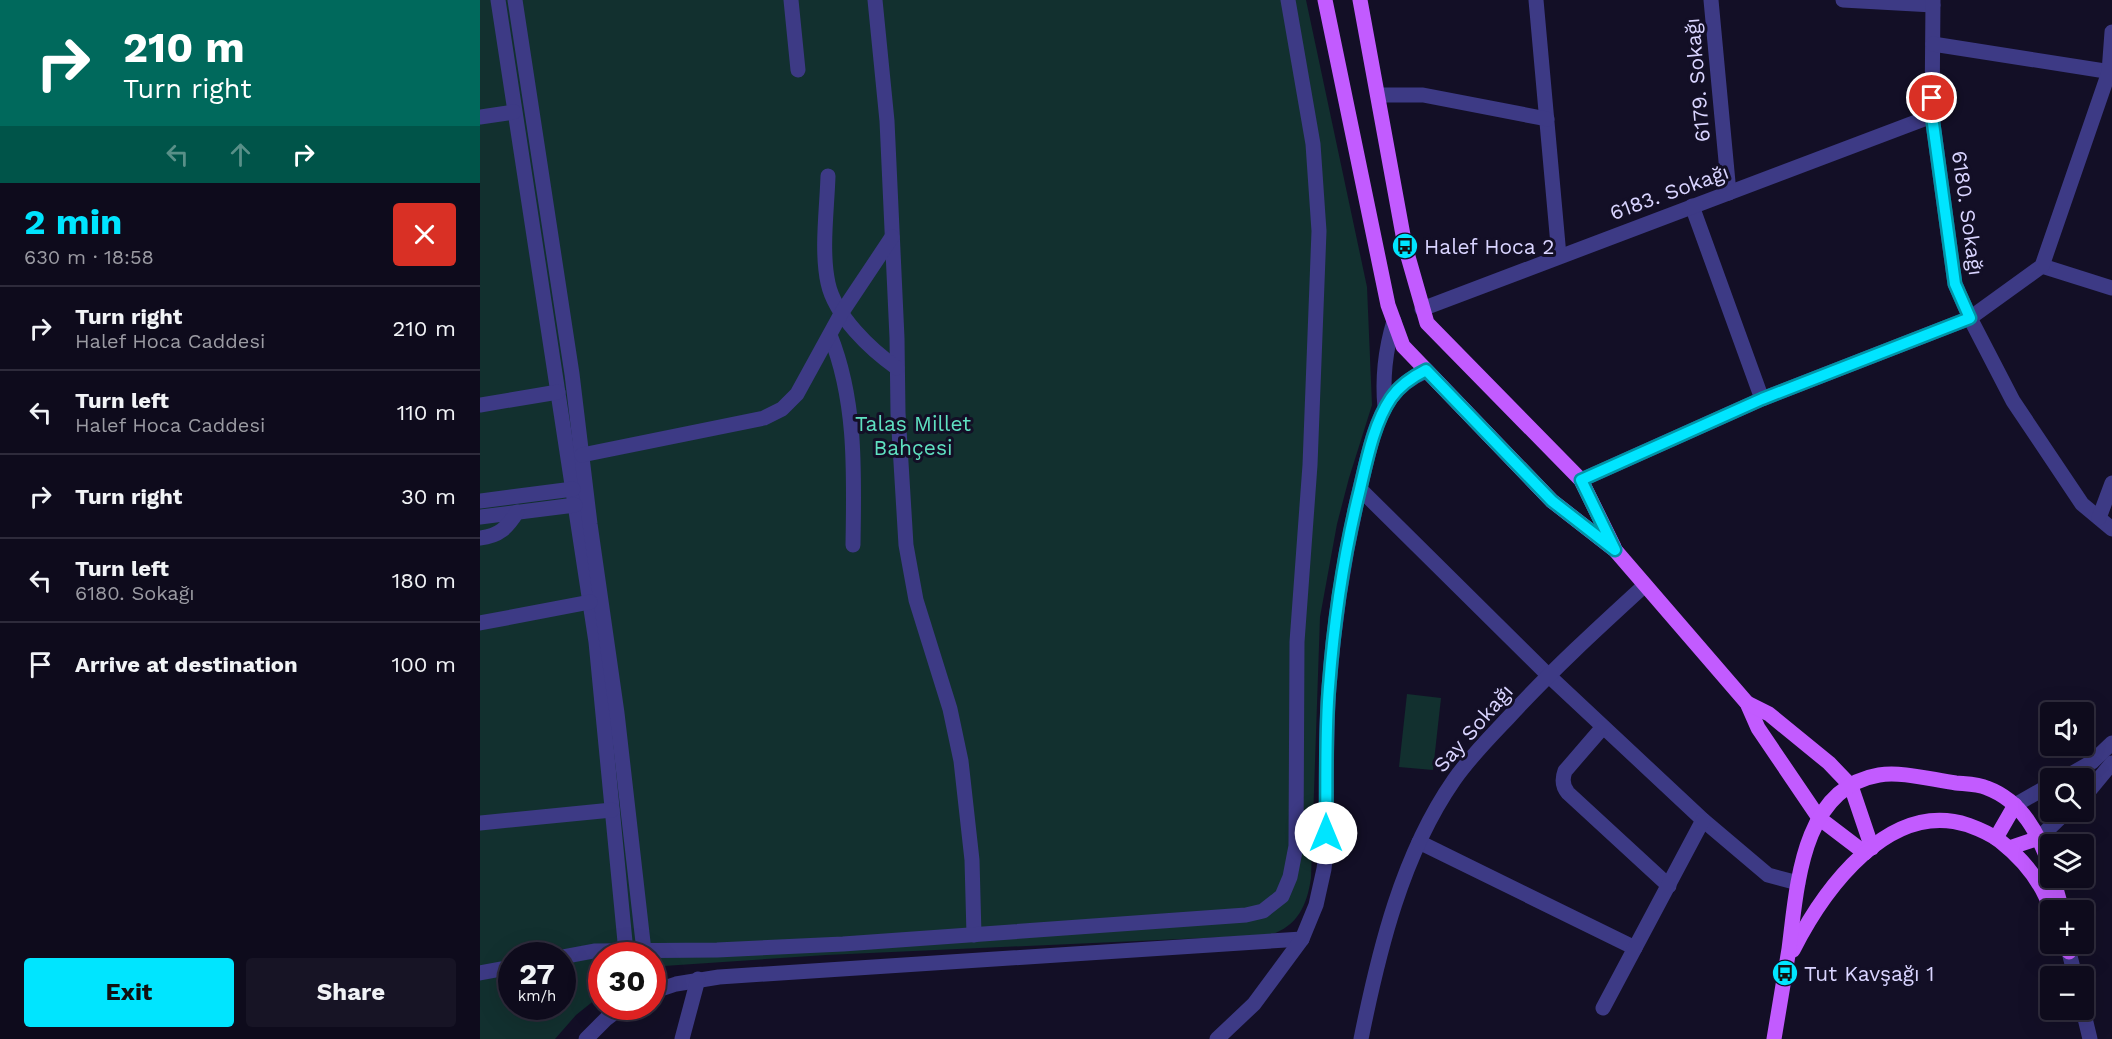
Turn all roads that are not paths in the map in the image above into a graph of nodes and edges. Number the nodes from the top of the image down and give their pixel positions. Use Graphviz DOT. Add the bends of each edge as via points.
graph roads {
  1 [pos="498,0"];
  2 [pos="515,0"];
  3 [pos="791,0"];
  4 [pos="875,0"];
  5 [pos="1288,0"];
  6 [pos="1324,0"];
  7 [pos="1360,0"];
  8 [pos="1536,0"];
  9 [pos="1711,0"];
  10 [pos="1843,0"];
  11 [pos="1933,2"];
  12 [pos="2112,32"];
  13 [pos="1933,44"];
  14 [pos="798,70"];
  15 [pos="2111,72"];
  16 [pos="1378,95"];
  17 [pos="514,112"];
  18 [pos="1932,116"];
  19 [pos="480,117"];
  20 [pos="1547,119"];
  21 [pos="828,176"];
  22 [pos="1729,192"];
  23 [pos="1692,206"];
  24 [pos="892,237"];
  25 [pos="1559,256"];
  26 [pos="2042,266"];
  27 [pos="2112,288"];
  28 [pos="1422,309"];
  29 [pos="842,312"];
  30 [pos="1970,318"];
  31 [pos="1394,321"];
  32 [pos="830,335"];
  33 [pos="897,368"];
  34 [pos="1426,370"];
  35 [pos="558,392"];
  36 [pos="1762,399"];
  37 [pos="480,405"];
  38 [pos="1385,408"];
  39 [pos="582,455"];
  40 [pos="1581,480"];
  41 [pos="2112,483"];
  42 [pos="573,489"];
  43 [pos="1360,489"];
  44 [pos="480,501"];
  45 [pos="575,505"];
  46 [pos="517,512"];
  47 [pos="480,517"];
  48 [pos="2099,518"];
  49 [pos="2112,529"];
  50 [pos="480,538"];
  51 [pos="853,545"];
  52 [pos="1615,550"];
  53 [pos="1645,585"];
  54 [pos="590,602"];
  55 [pos="480,623"];
  56 [pos="1548,675"];
  57 [pos="1747,703"];
  58 [pos="1604,727"];
  59 [pos="2112,743"];
  60 [pos="2112,762"];
  61 [pos="2082,768"];
  62 [pos="2094,784"];
  63 [pos="1851,786"];
  64 [pos="2040,791"];
  65 [pos="2015,805"];
  66 [pos="612,810"];
  67 [pos="1819,818"];
  68 [pos="1703,820"];
  69 [pos="2056,822"];
  70 [pos="480,823"];
  71 [pos="1996,838"];
  72 [pos="2039,838"];
  73 [pos="1419,842"];
  74 [pos="2008,848"];
  75 [pos="1869,850"];
  76 [pos="1798,883"];
  77 [pos="1669,886"];
  78 [pos="2047,900"];
  79 [pos="974,935"];
  80 [pos="1302,939"];
  81 [pos="625,942"];
  82 [pos="643,942"];
  83 [pos="1635,948"];
  84 [pos="666,951"];
  85 [pos="498,970"];
  86 [pos="480,973"];
  87 [pos="1785,973"];
  88 [pos="698,979"];
  89 [pos="666,988"];
  90 [pos="1603,1008"];
  91 [pos="605,1020"];
  92 [pos="2085,1020"];
  93 [pos="586,1039"];
  94 [pos="682,1039"];
  95 [pos="1217,1039"];
  96 [pos="1361,1039"];
  97 [pos="1774,1039"];
  98 [pos="2090,1039"];
  1 -- 17 [label="street"];
  2 -- 39 [label="street"];
  3 -- 14 [label="street"];
  4 -- 24 [label="street"];
  5 -- 79 [label="street" via="1313,144 1319,231 1311,447 1297,642 1296,846 1288,884 1282,896 1255,914"];
  6 -- 31 [label="main road"];
  7 -- 16 [label="main road"];
  8 -- 20 [label="street"];
  9 -- 22 [label="street, 6179. Sokağı"];
  10 -- 11 [label="street"];
  11 -- 13 [label="street, 6180. Sokağı"];
  12 -- 15 [label="street"];
  13 -- 15 [label="street"];
  13 -- 18 [label="street, 6180. Sokağı"];
  15 -- 26 [label="street"];
  16 -- 20 [label="street" via="1423,95"];
  16 -- 28 [label="main road" via="1405,246"];
  17 -- 19 [label="street"];
  17 -- 35 [label="street"];
  18 -- 22 [label="street, 6183. Sokağı"];
  18 -- 30 [label="street, 6180. Sokağı" via="1955,284"];
  20 -- 25 [label="street"];
  21 -- 29 [label="street" via="828,284"];
  22 -- 23 [label="street, 6183. Sokağı"];
  23 -- 25 [label="street, 6183. Sokağı"];
  23 -- 36 [label="street"];
  24 -- 29 [label="street"];
  24 -- 33 [label="street"];
  25 -- 28 [label="street, 6183. Sokağı"];
  26 -- 27 [label="street"];
  26 -- 30 [label="street"];
  28 -- 40 [label="main road" via="1427,323"];
  29 -- 32 [label="street"];
  29 -- 33 [label="street" via="867,344"];
  30 -- 36 [label="street"];
  30 -- 48 [label="street, 6180. Sokağı" via="2013,401 2082,504"];
  31 -- 34 [label="main road" via="1403,346"];
  31 -- 38 [label="street" via="1383,369"];
  32 -- 39 [label="street" via="797,394 774,414"];
  32 -- 51 [label="street" via="844,376 854,461"];
  33 -- 79 [label="street" via="906,545 916,600 950,709 961,760 972,860"];
  34 -- 38 [label="street" via="1399,388"];
  34 -- 52 [label="main road" via="1552,501"];
  35 -- 37 [label="street"];
  35 -- 42 [label="street"];
  36 -- 40 [label="street"];
  38 -- 43 [label="street"];
  39 -- 82 [label="street"];
  40 -- 52 [label="main road"];
  41 -- 48 [label="street"];
  42 -- 44 [label="street"];
  42 -- 45 [label="street"];
  43 -- 56 [label="street"];
  43 -- 80 [label="street" via="1330,676 1324,869 1316,905"];
  45 -- 46 [label="street"];
  45 -- 54 [label="street"];
  46 -- 47 [label="street"];
  46 -- 50 [label="street" via="500,533"];
  48 -- 49 [label="street, 6180. Sokağı"];
  52 -- 53 [label="main road"];
  53 -- 56 [label="street, Say Sokağı"];
  53 -- 57 [label="main road"];
  54 -- 55 [label="street"];
  54 -- 66 [label="street"];
  56 -- 58 [label="street"];
  56 -- 73 [label="street, Say Sokağı" via="1470,759"];
  57 -- 63 [label="main road" via="1769,714 1829,762"];
  57 -- 67 [label="main road" via="1758,728"];
  58 -- 68 [label="street"];
  58 -- 77 [label="street" via="1565,771 1563,786"];
  59 -- 61 [label="street"];
  60 -- 62 [label="street"];
  63 -- 65 [label="main road" via="1891,774 1985,787"];
  63 -- 67 [label="main road"];
  63 -- 75 [label="main road"];
  64 -- 65 [label="street"];
  65 -- 71 [label="main road"];
  65 -- 72 [label="main road"];
  66 -- 70 [label="street"];
  66 -- 81 [label="street"];
  67 -- 75 [label="main road"];
  67 -- 76 [label="main road" via="1808,840"];
  68 -- 76 [label="street" via="1768,875"];
  68 -- 77 [label="street"];
  69 -- 72 [label="street"];
  71 -- 74 [label="main road"];
  71 -- 75 [label="main road" via="1960,823 1934,819 1893,832"];
  72 -- 74 [label="main road"];
  73 -- 83 [label="street"];
  73 -- 96 [label="street, Say Sokağı" via="1390,921"];
  74 -- 78 [label="main road" via="2037,879"];
  75 -- 87 [label="main road" via="1830,889 1805,925"];
  76 -- 87 [label="main road"];
  77 -- 83 [label="street"];
  79 -- 84 [label="street"];
  80 -- 88 [label="street"];
  80 -- 95 [label="street" via="1254,1004"];
  83 -- 90 [label="street"];
  85 -- 86 [label="street"];
  87 -- 97 [label="main road"];
  88 -- 89 [label="street"];
  88 -- 94 [label="street"];
  91 -- 93 [label="street"];
  92 -- 98 [label="street"];
}
